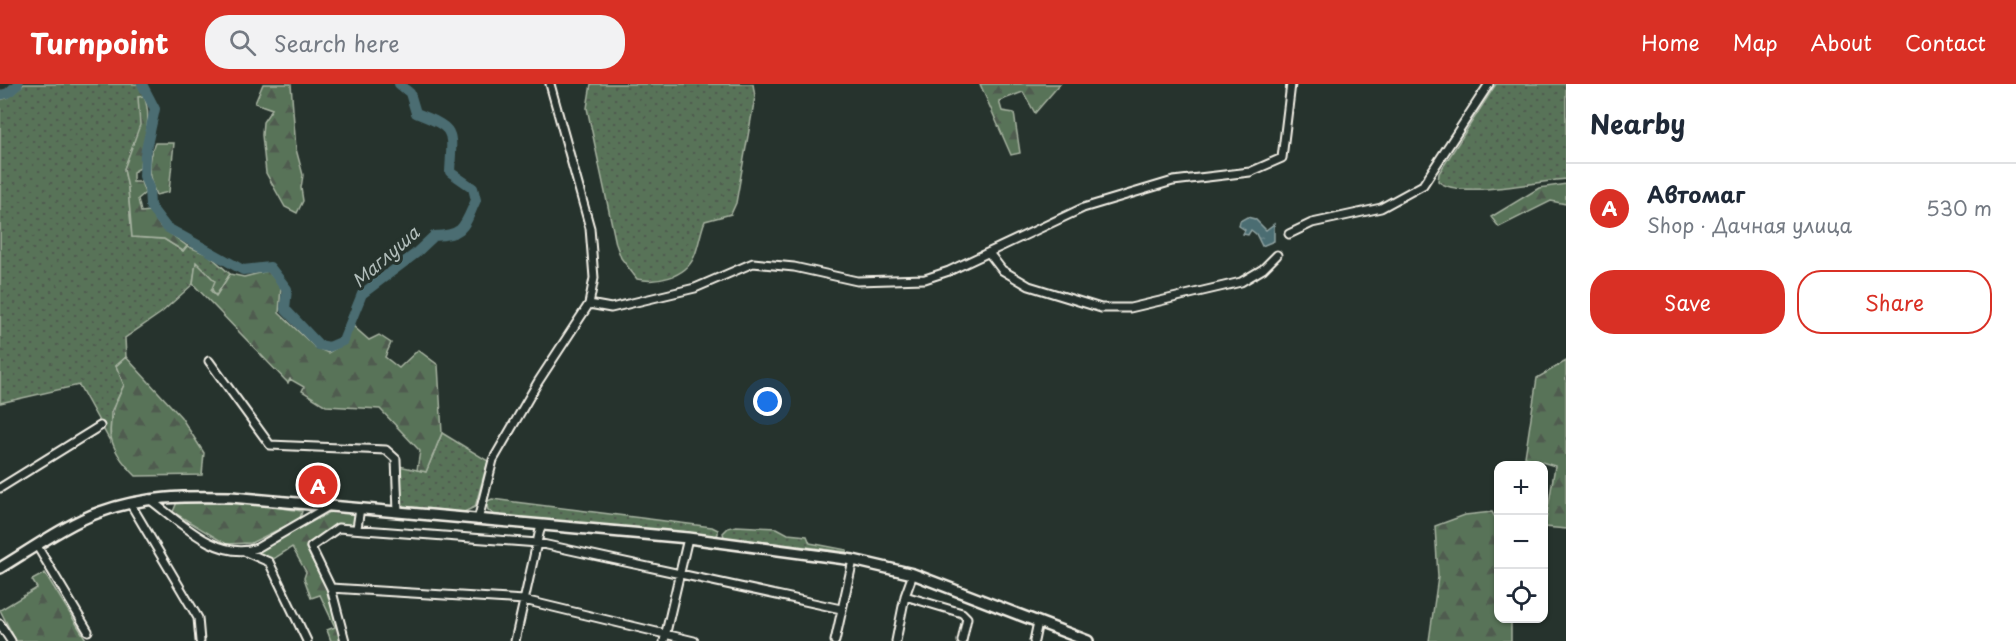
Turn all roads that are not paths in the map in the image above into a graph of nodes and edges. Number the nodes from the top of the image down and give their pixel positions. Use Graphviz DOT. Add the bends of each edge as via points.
graph roads {
  1 [pos="550,84"];
  2 [pos="1291,84"];
  3 [pos="1489,84"];
  4 [pos="1289,234"];
  5 [pos="989,253"];
  6 [pos="1277,255"];
  7 [pos="589,304"];
  8 [pos="209,361"];
  9 [pos="100,426"];
  10 [pos="0,488"];
  11 [pos="149,500"];
  12 [pos="130,503"];
  13 [pos="330,506"];
  14 [pos="360,508"];
  15 [pos="398,512"];
  16 [pos="478,520"];
  17 [pos="541,525"];
  18 [pos="357,528"];
  19 [pos="688,538"];
  20 [pos="537,543"];
  21 [pos="37,546"];
  22 [pos="246,552"];
  23 [pos="853,560"];
  24 [pos="0,568"];
  25 [pos="680,572"];
  26 [pos="914,574"];
  27 [pos="331,588"];
  28 [pos="905,596"];
  29 [pos="524,600"];
  30 [pos="841,609"];
  31 [pos="1038,622"];
  32 [pos="0,624"];
  33 [pos="88,631"];
  34 [pos="665,638"];
  35 [pos="199,640"];
  36 [pos="11,641"];
  37 [pos="307,641"];
  38 [pos="345,641"];
  39 [pos="515,641"];
  40 [pos="694,641"];
  41 [pos="835,641"];
  42 [pos="896,641"];
  43 [pos="962,641"];
  44 [pos="1034,641"];
  45 [pos="1089,641"];
  1 -- 7 [label="street" via="590,228 594,278"];
  2 -- 5 [label="street" via="1282,158 1250,172 1173,181 1083,208"];
  3 -- 4 [label="street" via="1423,185 1381,208 1312,223"];
  5 -- 6 [label="street" via="1011,277 1029,286 1101,308 1130,308 1241,282"];
  5 -- 7 [label="street" via="925,279 871,282 753,263 695,288 612,308"];
  7 -- 16 [label="street" via="493,460"];
  8 -- 15 [label="street" via="270,445 386,450 396,459"];
  9 -- 10 [label="street"];
  11 -- 12 [label="main road"];
  11 -- 13 [label="main road" via="231,496"];
  11 -- 22 [label="street" via="213,544"];
  12 -- 21 [label="main road" via="99,512"];
  12 -- 35 [label="street" via="198,618"];
  13 -- 14 [label="main road"];
  13 -- 22 [label="street"];
  14 -- 15 [label="main road"];
  14 -- 18 [label="street"];
  15 -- 16 [label="main road"];
  16 -- 17 [label="main road"];
  17 -- 19 [label="main road"];
  17 -- 20 [label="street"];
  18 -- 20 [label="street"];
  18 -- 27 [label="street" via="338,528 311,547"];
  19 -- 23 [label="main road"];
  19 -- 25 [label="street"];
  20 -- 25 [label="street"];
  20 -- 29 [label="street"];
  21 -- 24 [label="main road"];
  21 -- 33 [label="street"];
  22 -- 37 [label="street" via="269,562"];
  23 -- 26 [label="main road"];
  23 -- 30 [label="street"];
  25 -- 30 [label="street"];
  25 -- 34 [label="street"];
  26 -- 28 [label="street"];
  26 -- 31 [label="main road"];
  27 -- 29 [label="street"];
  27 -- 38 [label="street"];
  28 -- 42 [label="street"];
  28 -- 43 [label="street" via="962,613 967,618"];
  29 -- 34 [label="street"];
  29 -- 39 [label="street"];
  30 -- 41 [label="street"];
  31 -- 44 [label="street"];
  31 -- 45 [label="main road"];
  32 -- 36 [label="street"];
  34 -- 40 [label="street"];
}
